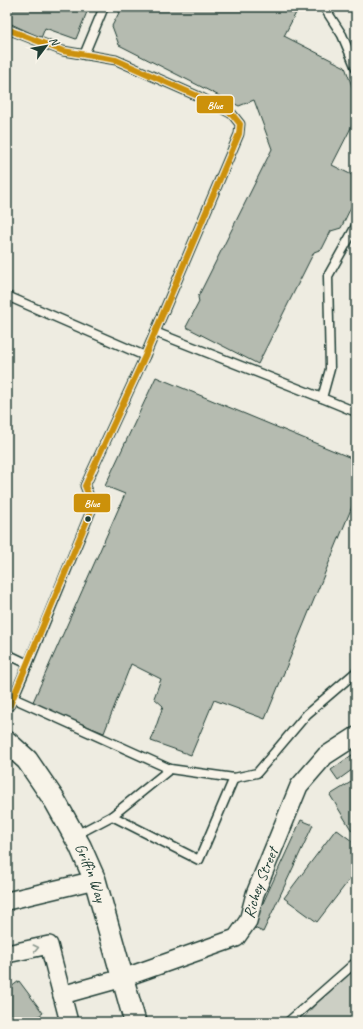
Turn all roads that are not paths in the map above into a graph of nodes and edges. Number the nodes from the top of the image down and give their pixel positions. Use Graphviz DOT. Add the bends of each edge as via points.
graph roads {
  1 [pos="104,7"];
  2 [pos="324,7"];
  3 [pos="7,29"];
  4 [pos="84,55"];
  5 [pos="356,68"];
  6 [pos="356,226"];
  7 [pos="7,296"];
  8 [pos="155,332"];
  9 [pos="146,356"];
  10 [pos="322,398"];
  11 [pos="356,412"];
  12 [pos="7,654"];
  13 [pos="28,664"];
  14 [pos="356,672"];
  15 [pos="13,698"];
  16 [pos="7,707"];
  17 [pos="356,736"];
  18 [pos="7,742"];
  19 [pos="170,769"];
  20 [pos="234,778"];
  21 [pos="112,816"];
  22 [pos="74,836"];
  23 [pos="94,880"];
  24 [pos="7,901"];
  25 [pos="7,954"];
  26 [pos="356,962"];
  27 [pos="123,978"];
  28 [pos="62,995"];
  29 [pos="69,1022"];
  30 [pos="135,1022"];
  31 [pos="288,1022"];
  1 -- 4 [label="lane"];
  2 -- 5 [label="lane" via="342,35"];
  3 -- 4 [label="lane" via="63,51"];
  4 -- 8 [label="lane" via="116,60 130,66 232,114 240,124 239,134"];
  6 -- 10 [label="lane" via="328,276 330,369"];
  7 -- 9 [label="lane"];
  8 -- 9 [label="lane"];
  8 -- 10 [label="lane"];
  9 -- 13 [label="lane" via="85,486 93,506"];
  10 -- 11 [label="lane"];
  12 -- 13 [label="lane"];
  13 -- 15 [label="lane"];
  14 -- 20 [label="lane" via="307,714 257,773"];
  15 -- 16 [label="lane"];
  15 -- 19 [label="lane"];
  17 -- 27 [label="street, Richey Street" via="325,756 299,786 255,894 248,921 236,938"];
  18 -- 22 [label="street, Griffin Way" via="27,760 55,801"];
  19 -- 20 [label="lane"];
  19 -- 21 [label="lane"];
  20 -- 21 [label="lane" via="199,860"];
  21 -- 22 [label="lane"];
  22 -- 23 [label="street, Griffin Way"];
  23 -- 24 [label="street"];
  23 -- 27 [label="street, Griffin Way"];
  25 -- 28 [label="street, one-way" via="49,945"];
  26 -- 31 [label="lane"];
  27 -- 28 [label="street, Richey Street"];
  27 -- 30 [label="street, Griffin Way"];
  28 -- 29 [label="street"];
}
